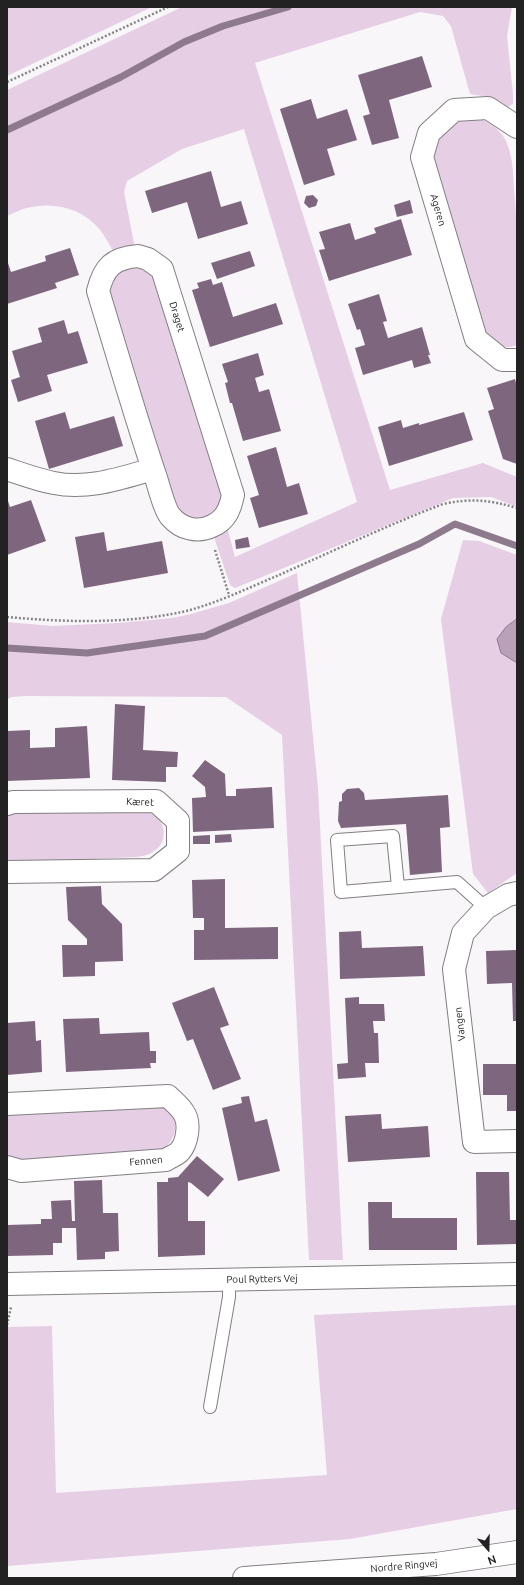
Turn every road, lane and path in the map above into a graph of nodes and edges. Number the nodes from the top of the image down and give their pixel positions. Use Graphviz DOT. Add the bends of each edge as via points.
graph roads {
  1 [pos="168,7"];
  2 [pos="7,82"];
  3 [pos="517,127"];
  4 [pos="517,360"];
  5 [pos="7,469"];
  6 [pos="153,469"];
  7 [pos="517,508"];
  8 [pos="208,528"];
  9 [pos="229,595"];
  10 [pos="7,617"];
  11 [pos="7,804"];
  12 [pos="7,872"];
  13 [pos="398,887"];
  14 [pos="517,893"];
  15 [pos="486,908"];
  16 [pos="7,1104"];
  17 [pos="517,1141"];
  18 [pos="7,1167"];
  19 [pos="517,1274"];
  20 [pos="229,1280"];
  21 [pos="10,1293"];
  22 [pos="7,1324"];
  23 [pos="210,1407"];
  24 [pos="517,1552"];
  25 [pos="244,1578"];
  1 -- 2 [label="path"];
  3 -- 4 [label="street, Ageren" via="488,108 454,110 429,133 422,157 476,339 502,360"];
  5 -- 6 [label="street" via="55,484 86,484 111,482"];
  6 -- 8 [label="street, Draget" via="169,516 186,528"];
  6 -- 8 [label="street, Draget" via="98,291 106,270 125,257 138,256 148,259 162,269 233,495 228,513"];
  7 -- 9 [label="path" via="472,499 443,504"];
  8 -- 9 [label="path"];
  9 -- 10 [label="path" via="178,613 147,617 71,621"];
  11 -- 12 [label="street, Kæret" via="156,801 178,820 178,851 154,870"];
  13 -- 13 [label="lane" via="341,892 338,840 393,836"];
  13 -- 15 [label="lane" via="457,882"];
  14 -- 15 [label="street, Vangen" via="508,895"];
  15 -- 17 [label="street, Vangen" via="463,933 454,969 474,1142"];
  16 -- 18 [label="street, Fennen" via="168,1096 186,1116 187,1129 185,1142 179,1152 166,1160 21,1171"];
  19 -- 20 [label="street, Poul Rytters Vej"];
  20 -- 21 [label="street, Poul Rytters Vej"];
  20 -- 23 [label="lane" via="229,1297"];
  21 -- 22 [label="path"];
  24 -- 25 [label="street, Nordre Ringvej" via="436,1564"];
}
